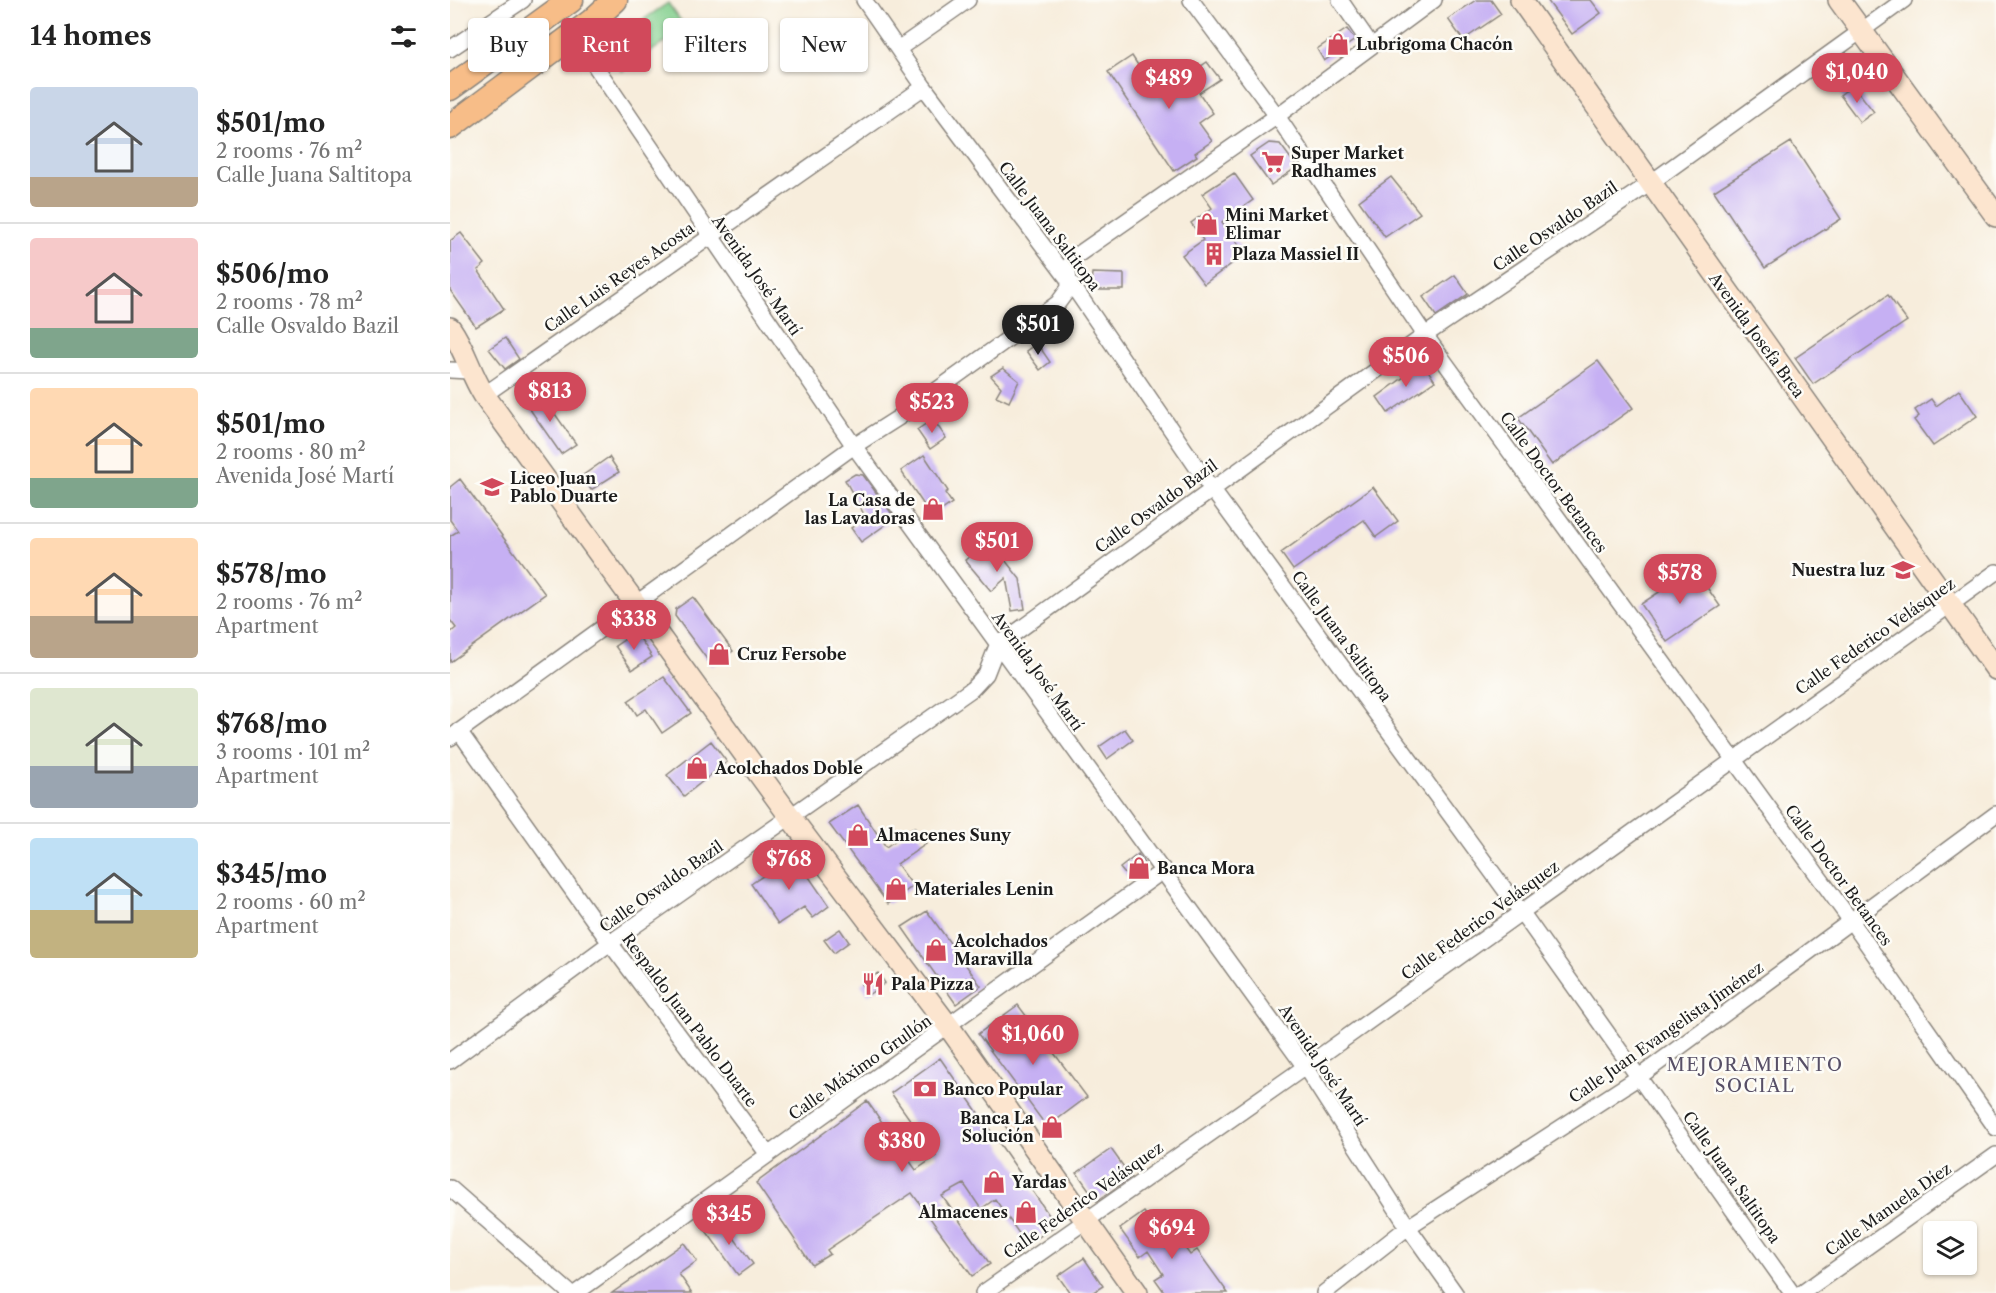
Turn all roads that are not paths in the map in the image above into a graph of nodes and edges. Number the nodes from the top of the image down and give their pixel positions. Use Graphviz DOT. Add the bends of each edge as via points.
graph roads {
  1 [pos="523,0"];
  2 [pos="571,0"];
  3 [pos="615,0"];
  4 [pos="864,0"];
  5 [pos="968,0"];
  6 [pos="1191,0"];
  7 [pos="1340,0"];
  8 [pos="1434,0"];
  9 [pos="1521,0"];
  10 [pos="1839,0"];
  11 [pos="1904,0"];
  12 [pos="1861,31"];
  13 [pos="1371,45"];
  14 [pos="450,49"];
  15 [pos="898,49"];
  16 [pos="599,72"];
  17 [pos="924,87"];
  18 [pos="450,88"];
  19 [pos="1277,116"];
  20 [pos="450,127"];
  21 [pos="1649,184"];
  22 [pos="1996,216"];
  23 [pos="709,236"];
  24 [pos="1068,279"];
  25 [pos="450,328"];
  26 [pos="1425,335"];
  27 [pos="450,355"];
  28 [pos="460,370"];
  29 [pos="484,395"];
  30 [pos="854,446"];
  31 [pos="1211,488"];
  32 [pos="1996,572"];
  33 [pos="635,603"];
  34 [pos="1950,605"];
  35 [pos="997,646"];
  36 [pos="1996,669"];
  37 [pos="455,734"];
  38 [pos="1732,760"];
  39 [pos="1996,814"];
  40 [pos="790,818"];
  41 [pos="1164,870"];
  42 [pos="1521,913"];
  43 [pos="1851,921"];
  44 [pos="610,943"];
  45 [pos="948,1027"];
  46 [pos="450,1061"];
  47 [pos="1305,1067"];
  48 [pos="1639,1077"];
  49 [pos="1996,1128"];
  50 [pos="767,1154"];
  51 [pos="1996,1155"];
  52 [pos="450,1188"];
  53 [pos="1083,1221"];
  54 [pos="1408,1227"];
  55 [pos="570,1293"];
  56 [pos="576,1293"];
  57 [pos="983,1293"];
  58 [pos="1137,1293"];
  59 [pos="1324,1293"];
  60 [pos="1455,1293"];
  61 [pos="1792,1293"];
  62 [pos="1802,1293"];
  1 -- 14 [label="street"];
  2 -- 18 [label="main road"];
  3 -- 20 [label="main road"];
  4 -- 15 [label="street, Calle Juana Saltitopa"];
  5 -- 15 [label="street"];
  6 -- 19 [label="street, Calle Doctor Betances"];
  7 -- 13 [label="street"];
  8 -- 13 [label="street"];
  9 -- 21 [label="main road, Avenida Josefa Brea"];
  10 -- 12 [label="main road"];
  11 -- 12 [label="street, Calle Osvaldo Bazil"];
  12 -- 21 [label="street, Calle Osvaldo Bazil"];
  12 -- 22 [label="main road"];
  13 -- 19 [label="street"];
  15 -- 17 [label="street, Calle Juana Saltitopa"];
  16 -- 23 [label="street, Avenida José Martí"];
  17 -- 23 [label="street, Calle Luis Reyes Acosta"];
  17 -- 24 [label="street, Calle Juana Saltitopa"];
  19 -- 24 [label="street" via="1076,256 1068,267"];
  19 -- 26 [label="street, Calle Doctor Betances"];
  21 -- 26 [label="street, Calle Osvaldo Bazil"];
  21 -- 34 [label="main road, Avenida Josefa Brea"];
  23 -- 29 [label="street, Calle Luis Reyes Acosta"];
  23 -- 30 [label="street, Avenida José Martí"];
  24 -- 30 [label="street" via="1069,288 1058,303"];
  24 -- 31 [label="street, Calle Juana Saltitopa"];
  25 -- 28 [label="main road" via="461,344"];
  26 -- 31 [label="street, Calle Osvaldo Bazil"];
  26 -- 38 [label="street, Calle Doctor Betances"];
  27 -- 28 [label="main road"];
  28 -- 29 [label="main road"];
  29 -- 33 [label="main road"];
  30 -- 33 [label="street"];
  30 -- 35 [label="street, Avenida José Martí"];
  31 -- 35 [label="street, Calle Osvaldo Bazil"];
  31 -- 42 [label="street, Calle Juana Saltitopa"];
  32 -- 34 [label="street, Calle Federico Velásquez"];
  33 -- 37 [label="street"];
  33 -- 40 [label="main road"];
  34 -- 36 [label="main road, Avenida Josefa Brea"];
  34 -- 38 [label="street, Calle Federico Velásquez"];
  35 -- 40 [label="street, Calle Osvaldo Bazil" via="986,674 972,689"];
  35 -- 41 [label="street, Avenida José Martí"];
  37 -- 44 [label="street, Respaldo Juan Pablo Duarte"];
  38 -- 42 [label="street, Calle Federico Velásquez"];
  38 -- 43 [label="street, Calle Doctor Betances"];
  39 -- 43 [label="street, Calle Juan Evangelista Jiménez"];
  40 -- 44 [label="street, Calle Osvaldo Bazil"];
  40 -- 45 [label="main road"];
  41 -- 45 [label="street, Calle Máximo Grullón"];
  41 -- 47 [label="street, Avenida José Martí"];
  42 -- 47 [label="street, Calle Federico Velásquez"];
  42 -- 48 [label="street, Calle Juana Saltitopa"];
  43 -- 48 [label="street, Calle Juan Evangelista Jiménez"];
  43 -- 49 [label="street, Calle Doctor Betances"];
  44 -- 46 [label="street, Calle Osvaldo Bazil"];
  44 -- 50 [label="street, Respaldo Juan Pablo Duarte"];
  45 -- 50 [label="street, Calle Máximo Grullón"];
  45 -- 53 [label="main road"];
  47 -- 53 [label="street, Calle Federico Velásquez"];
  47 -- 54 [label="street, Avenida José Martí"];
  48 -- 54 [label="street, Calle Juan Evangelista Jiménez"];
  48 -- 61 [label="street, Calle Juana Saltitopa"];
  50 -- 56 [label="street, Calle Máximo Grullón"];
  51 -- 62 [label="street, Calle Manuela Díez"];
  52 -- 55 [label="street"];
  53 -- 57 [label="street, Calle Federico Velásquez"];
  53 -- 58 [label="main road"];
  54 -- 59 [label="street, Calle Juan Evangelista Jiménez"];
  54 -- 60 [label="street, Avenida José Martí"];
}
